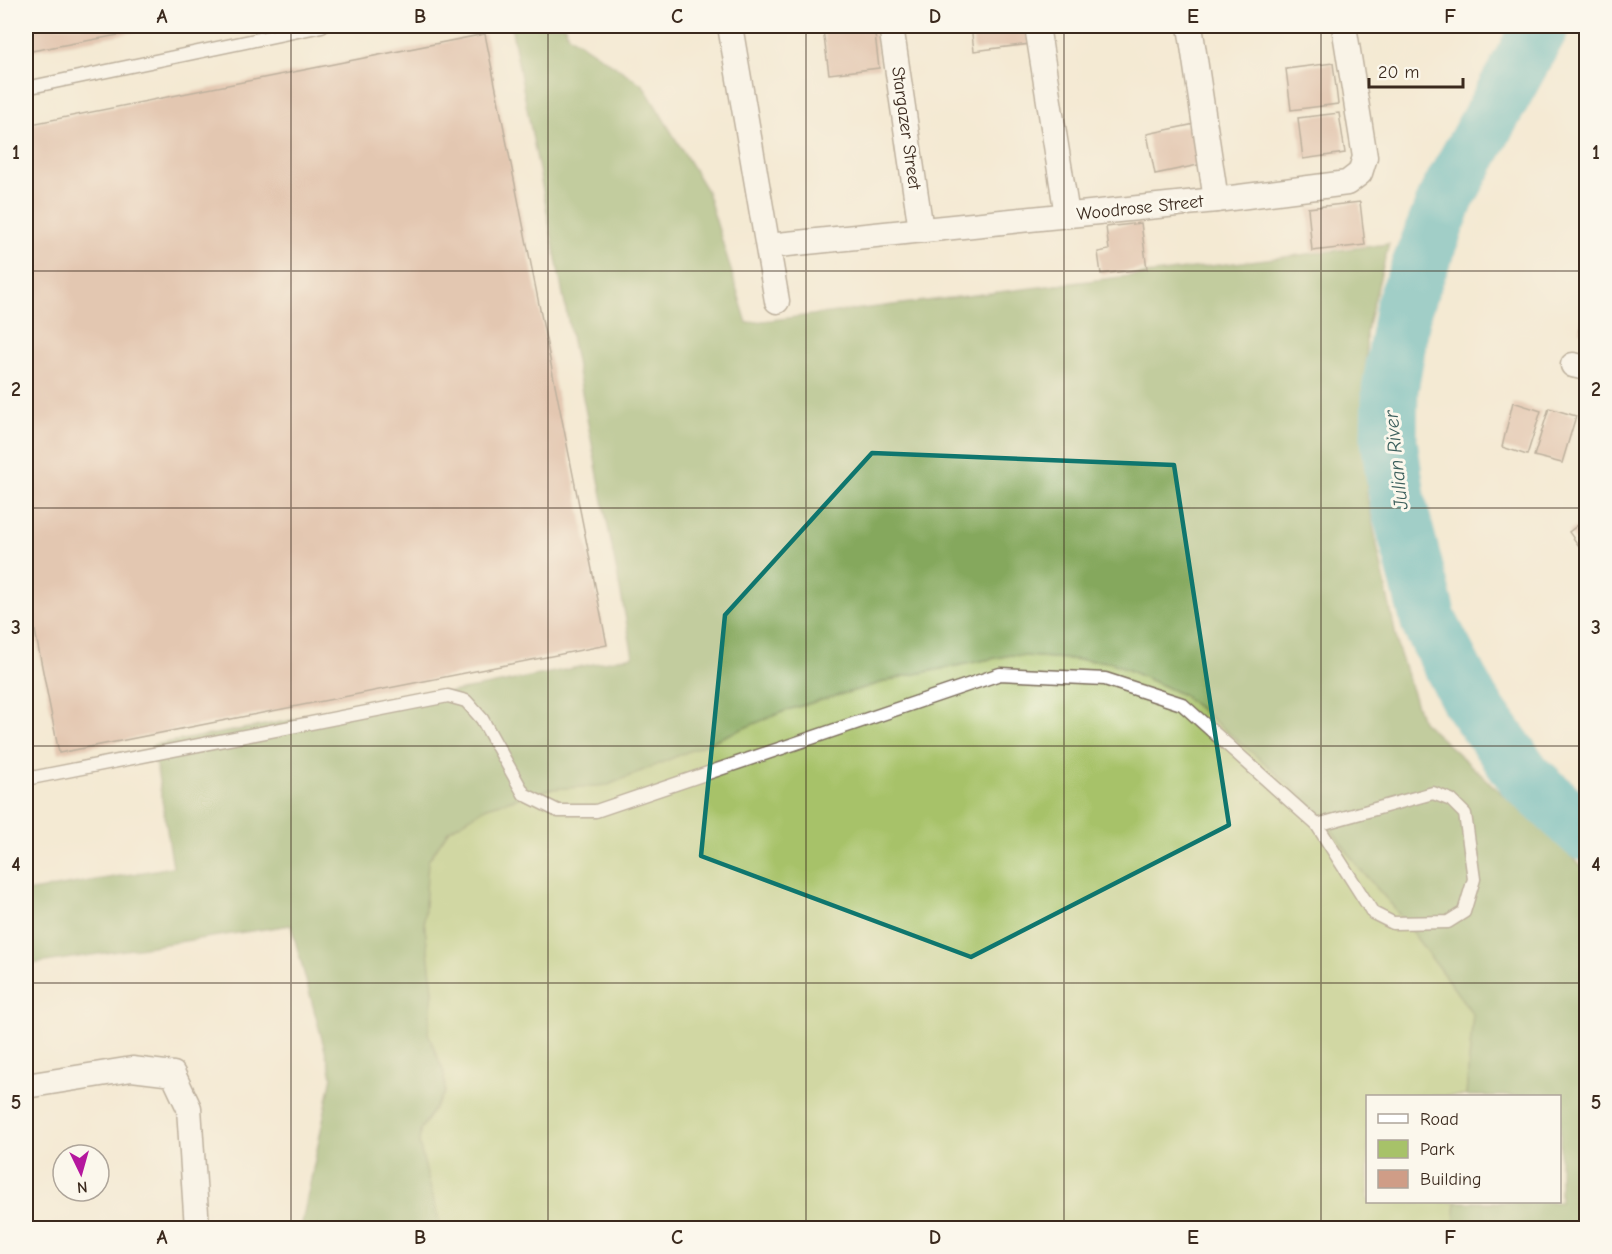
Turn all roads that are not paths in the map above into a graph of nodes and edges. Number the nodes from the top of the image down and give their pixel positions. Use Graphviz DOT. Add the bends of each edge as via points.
graph roads {
  1 [pos="322,26"];
  2 [pos="730,26"];
  3 [pos="891,26"];
  4 [pos="1037,26"];
  5 [pos="1190,26"];
  6 [pos="1344,26"];
  7 [pos="26,88"];
  8 [pos="1216,200"];
  9 [pos="1067,215"];
  10 [pos="921,230"];
  11 [pos="768,246"];
  12 [pos="777,301"];
  13 [pos="26,779"];
  14 [pos="1317,825"];
  15 [pos="26,1086"];
  16 [pos="197,1228"];
  1 -- 7 [label="lane"];
  2 -- 11 [label="street"];
  3 -- 10 [label="street, Stargazer Street"];
  4 -- 9 [label="street"];
  5 -- 8 [label="street"];
  6 -- 8 [label="street, Woodrose Street" via="1365,157 1360,173 1347,183"];
  8 -- 9 [label="street, Woodrose Street"];
  9 -- 10 [label="street, Woodrose Street"];
  10 -- 11 [label="street, Woodrose Street"];
  11 -- 12 [label="street"];
  13 -- 14 [label="lane" via="448,696 466,701 482,719 524,794 558,811 596,810 1000,674 1105,679 1182,704"];
  14 -- 14 [label="lane" via="1432,793 1451,800 1465,814 1474,879 1464,912 1448,922 1393,923 1373,913"];
  15 -- 16 [label="street" via="132,1069 173,1074 189,1108"];
}
